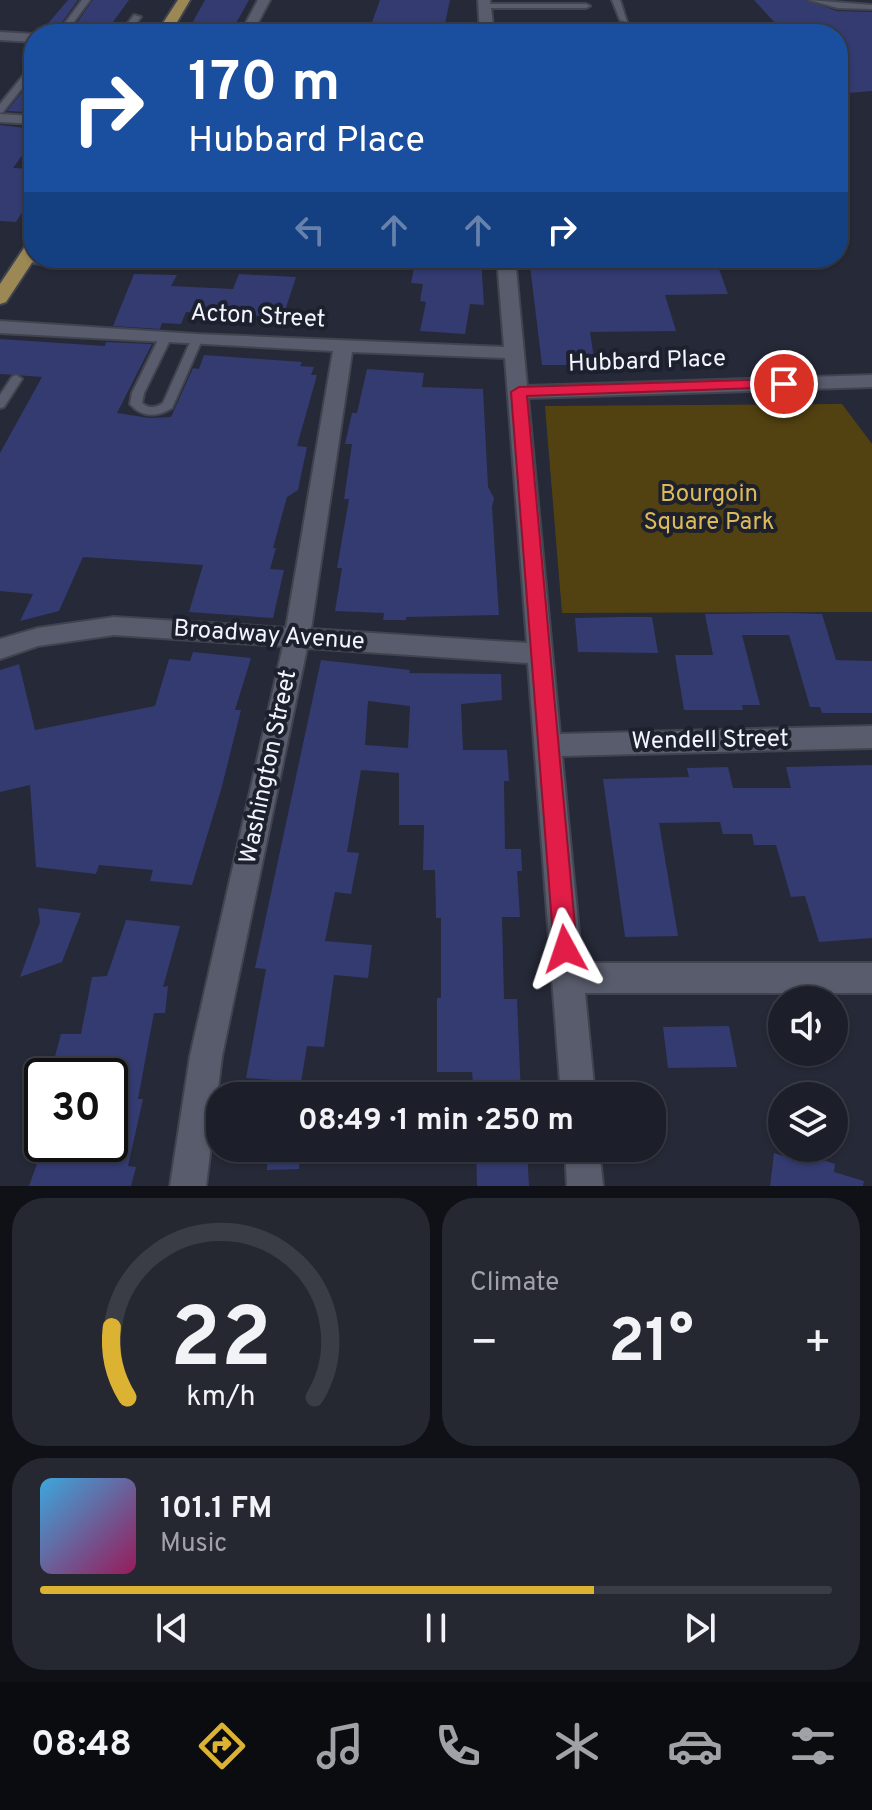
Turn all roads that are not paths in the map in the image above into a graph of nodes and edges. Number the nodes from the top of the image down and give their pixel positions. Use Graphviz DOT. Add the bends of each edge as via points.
graph roads {
  1 [pos="86,0"];
  2 [pos="184,0"];
  3 [pos="264,0"];
  4 [pos="616,0"];
  5 [pos="813,0"];
  6 [pos="484,3"];
  7 [pos="586,6"];
  8 [pos="872,7"];
  9 [pos="137,17"];
  10 [pos="624,20"];
  11 [pos="68,24"];
  12 [pos="131,24"];
  13 [pos="169,24"];
  14 [pos="251,24"];
  15 [pos="486,24"];
  16 [pos="0,36"];
  17 [pos="24,37"];
  18 [pos="24,80"];
  19 [pos="0,110"];
  20 [pos="0,118"];
  21 [pos="24,119"];
  22 [pos="24,261"];
  23 [pos="507,268"];
  24 [pos="0,298"];
  25 [pos="0,327"];
  26 [pos="165,338"];
  27 [pos="196,340"];
  28 [pos="343,347"];
  29 [pos="514,353"];
  30 [pos="16,379"];
  31 [pos="872,381"];
  32 [pos="519,392"];
  33 [pos="0,404"];
  34 [pos="297,638"];
  35 [pos="0,649"];
  36 [pos="540,654"];
  37 [pos="872,737"];
  38 [pos="547,745"];
  39 [pos="568,978"];
  40 [pos="872,978"];
  41 [pos="577,1082"];
  42 [pos="583,1162"];
  43 [pos="188,1186"];
  44 [pos="585,1186"];
  1 -- 11 [label="lane"];
  2 -- 13 [label="main road"];
  3 -- 14 [label="street"];
  4 -- 10 [label="lane"];
  5 -- 8 [label="lane"];
  6 -- 7 [label="lane"];
  6 -- 15 [label="street"];
  9 -- 12 [label="lane"];
  16 -- 17 [label="street"];
  18 -- 19 [label="lane"];
  20 -- 21 [label="street"];
  22 -- 24 [label="main road"];
  23 -- 29 [label="street"];
  25 -- 26 [label="street, Acton Street"];
  26 -- 27 [label="street, Acton Street"];
  26 -- 27 [label="lane" via="138,393 136,404 151,412 168,405"];
  27 -- 28 [label="street, Acton Street"];
  28 -- 29 [label="street, Acton Street"];
  28 -- 34 [label="street, Washington Street"];
  29 -- 32 [label="street"];
  30 -- 33 [label="lane"];
  31 -- 32 [label="street, Hubbard Place"];
  32 -- 36 [label="street"];
  34 -- 35 [label="street, Broadway Avenue" via="114,626 38,637"];
  34 -- 36 [label="street, Broadway Avenue"];
  34 -- 43 [label="street, Washington Street" via="206,1056"];
  36 -- 38 [label="street"];
  37 -- 38 [label="street, Wendell Street"];
  38 -- 39 [label="street"];
  39 -- 40 [label="street"];
  39 -- 41 [label="street"];
  42 -- 44 [label="street"];
}
